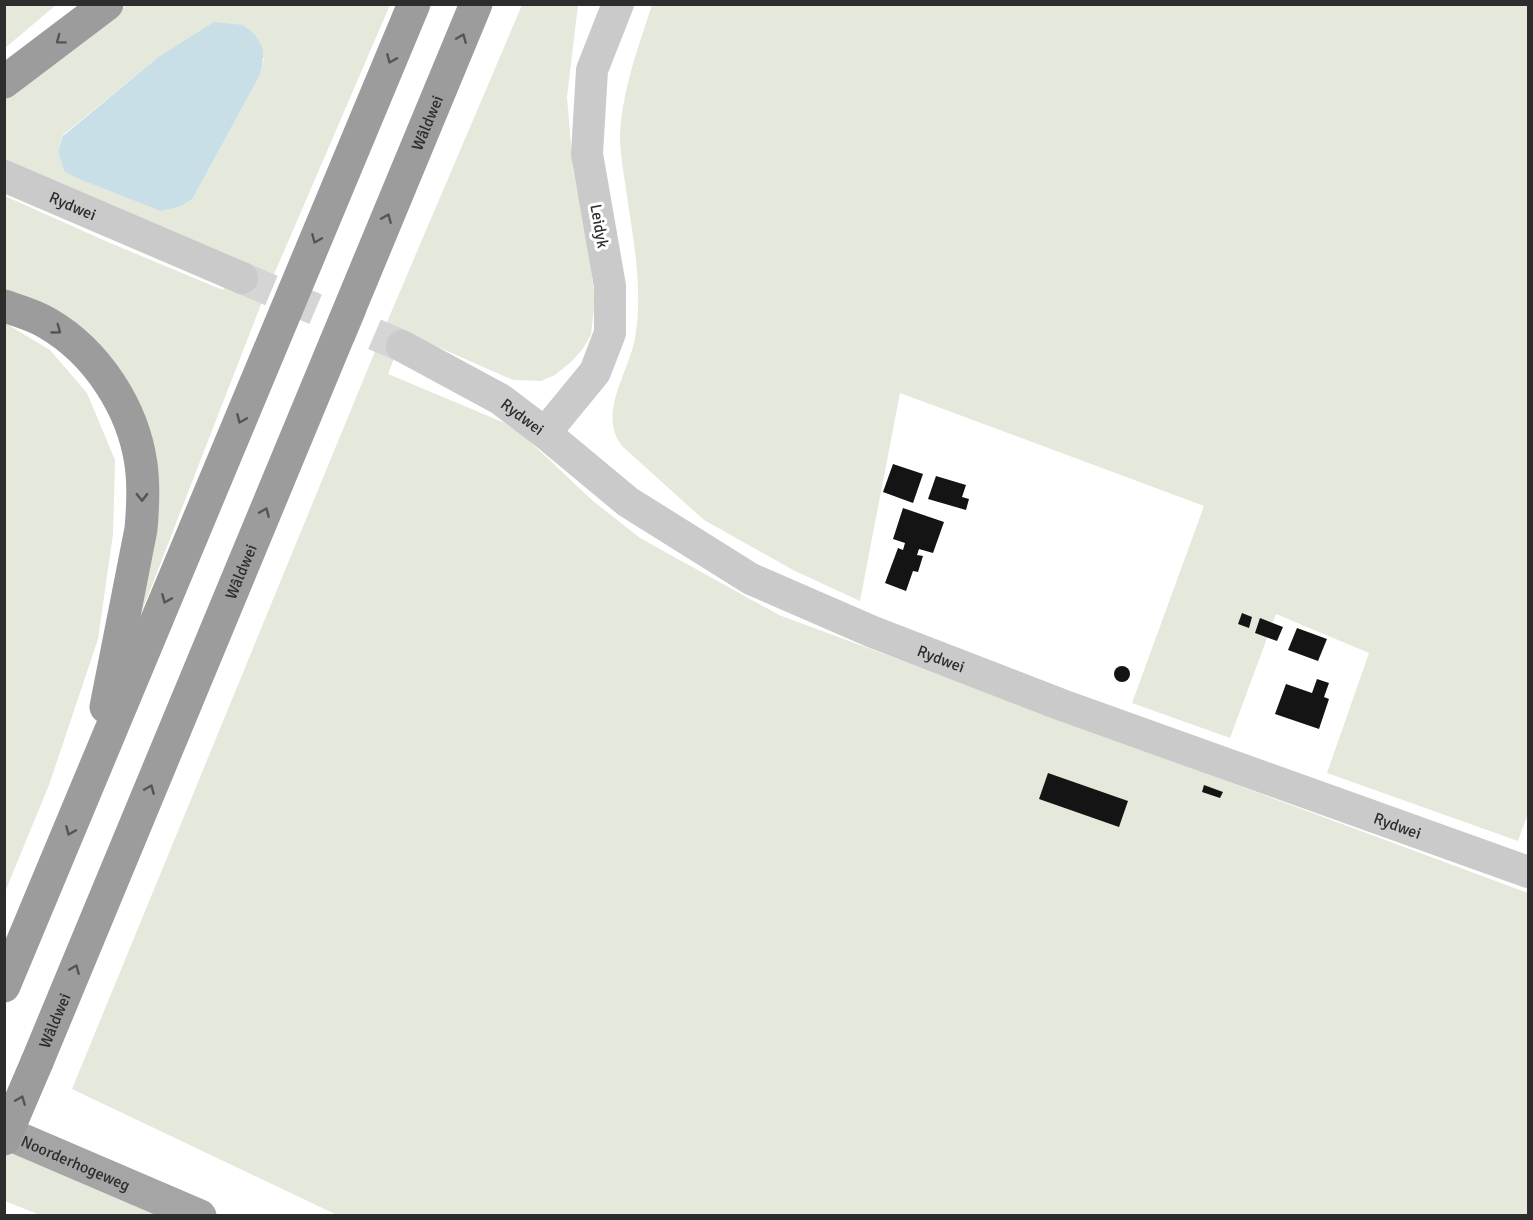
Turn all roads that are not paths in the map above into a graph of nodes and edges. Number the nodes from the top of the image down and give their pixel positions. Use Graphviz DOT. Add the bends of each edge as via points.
graph roads {
  1 [pos="107,4"];
  2 [pos="414,4"];
  3 [pos="477,4"];
  4 [pos="618,4"];
  5 [pos="4,82"];
  6 [pos="4,176"];
  7 [pos="242,278"];
  8 [pos="4,306"];
  9 [pos="402,346"];
  10 [pos="545,433"];
  11 [pos="92,777"];
  12 [pos="1528,872"];
  13 [pos="4,986"];
  14 [pos="4,1132"];
  15 [pos="4,1140"];
  16 [pos="200,1215"];
  1 -- 5 [label="highway, one-way"];
  2 -- 11 [label="highway, one-way"];
  15 -- 3 [label="highway, Wâldwei, one-way, bridge"];
  4 -- 10 [label="street, Leidyk" via="592,70 587,154 610,286 610,333 595,372"];
  6 -- 7 [label="street, Rydwei"];
  8 -- 11 [label="highway, one-way" via="47,323 75,343 101,370 118,396 141,463 141,529"];
  9 -- 10 [label="street, Rydwei" via="500,399"];
  10 -- 12 [label="street, Rydwei" via="628,502 752,579 873,632 1062,705"];
  11 -- 13 [label="highway, one-way"];
  14 -- 16 [label="main road, Noorderhogeweg"];
}
